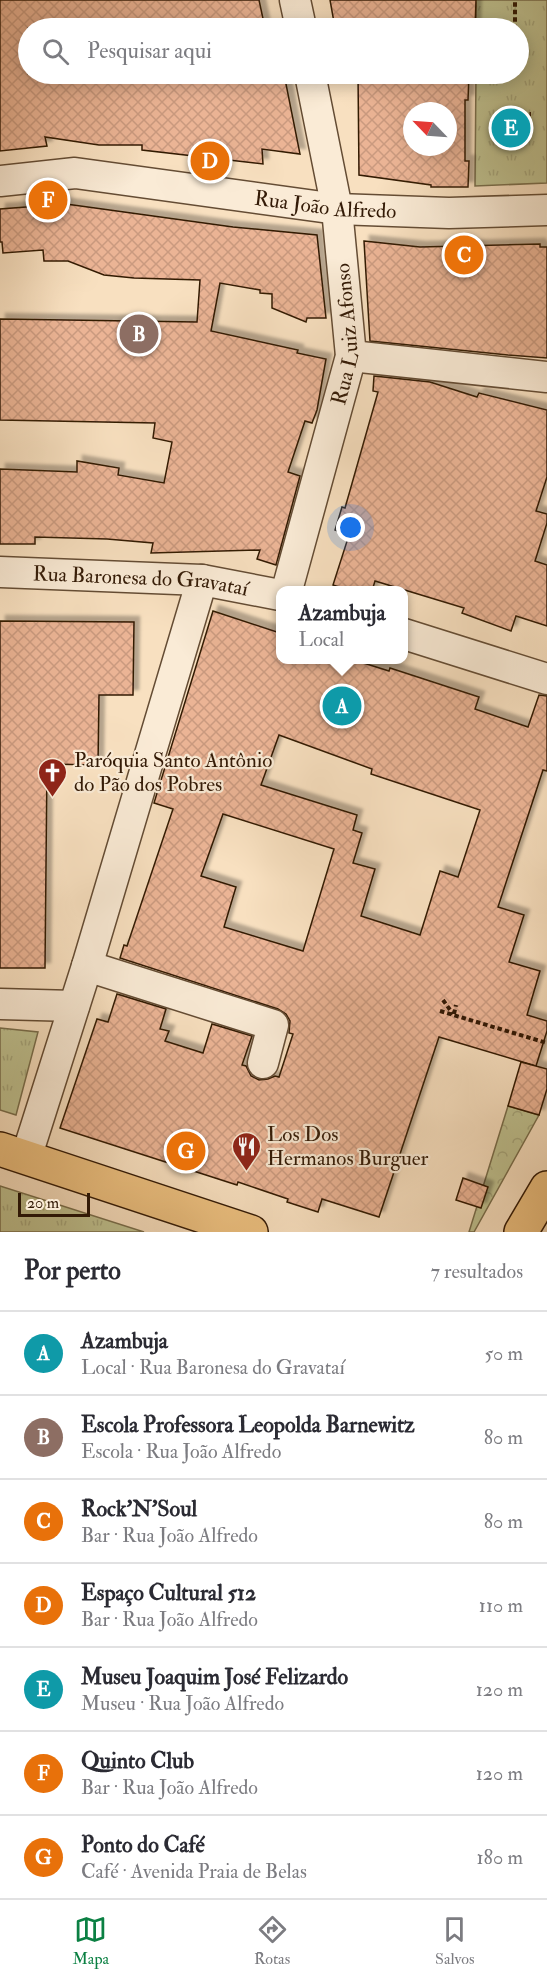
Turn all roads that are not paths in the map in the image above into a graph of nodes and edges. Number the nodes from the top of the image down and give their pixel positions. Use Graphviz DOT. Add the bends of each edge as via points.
graph roads {
  1 [pos="295,0"];
  2 [pos="299,18"];
  3 [pos="312,84"];
  4 [pos="0,181"];
  5 [pos="337,209"];
  6 [pos="547,210"];
  7 [pos="351,356"];
  8 [pos="547,377"];
  9 [pos="0,572"];
  10 [pos="202,580"];
  11 [pos="288,586"];
  12 [pos="276,595"];
  13 [pos="408,635"];
  14 [pos="547,679"];
  15 [pos="87,966"];
  16 [pos="0,1004"];
  17 [pos="74,1006"];
  18 [pos="263,1064"];
  19 [pos="13,1154"];
  20 [pos="547,1188"];
  21 [pos="251,1232"];
  22 [pos="521,1232"];
  1 -- 2 [label="street"];
  3 -- 5 [label="street, Rua Luiz Afonso"];
  4 -- 5 [label="street, Rua João Alfredo" via="75,173"];
  5 -- 6 [label="street, Rua João Alfredo" via="450,213"];
  5 -- 7 [label="street, Rua Luiz Afonso"];
  7 -- 8 [label="street"];
  7 -- 11 [label="street, Rua Luiz Afonso"];
  9 -- 10 [label="street, Rua Baronesa do Gravataí"];
  10 -- 12 [label="street, Rua Baronesa do Gravataí"];
  10 -- 15 [label="street"];
  13 -- 14 [label="street"];
  15 -- 17 [label="street"];
  15 -- 18 [label="street" via="273,1025"];
  16 -- 17 [label="street"];
  17 -- 19 [label="street"];
  19 -- 21 [label="main road"];
  20 -- 22 [label="main road"];
}
